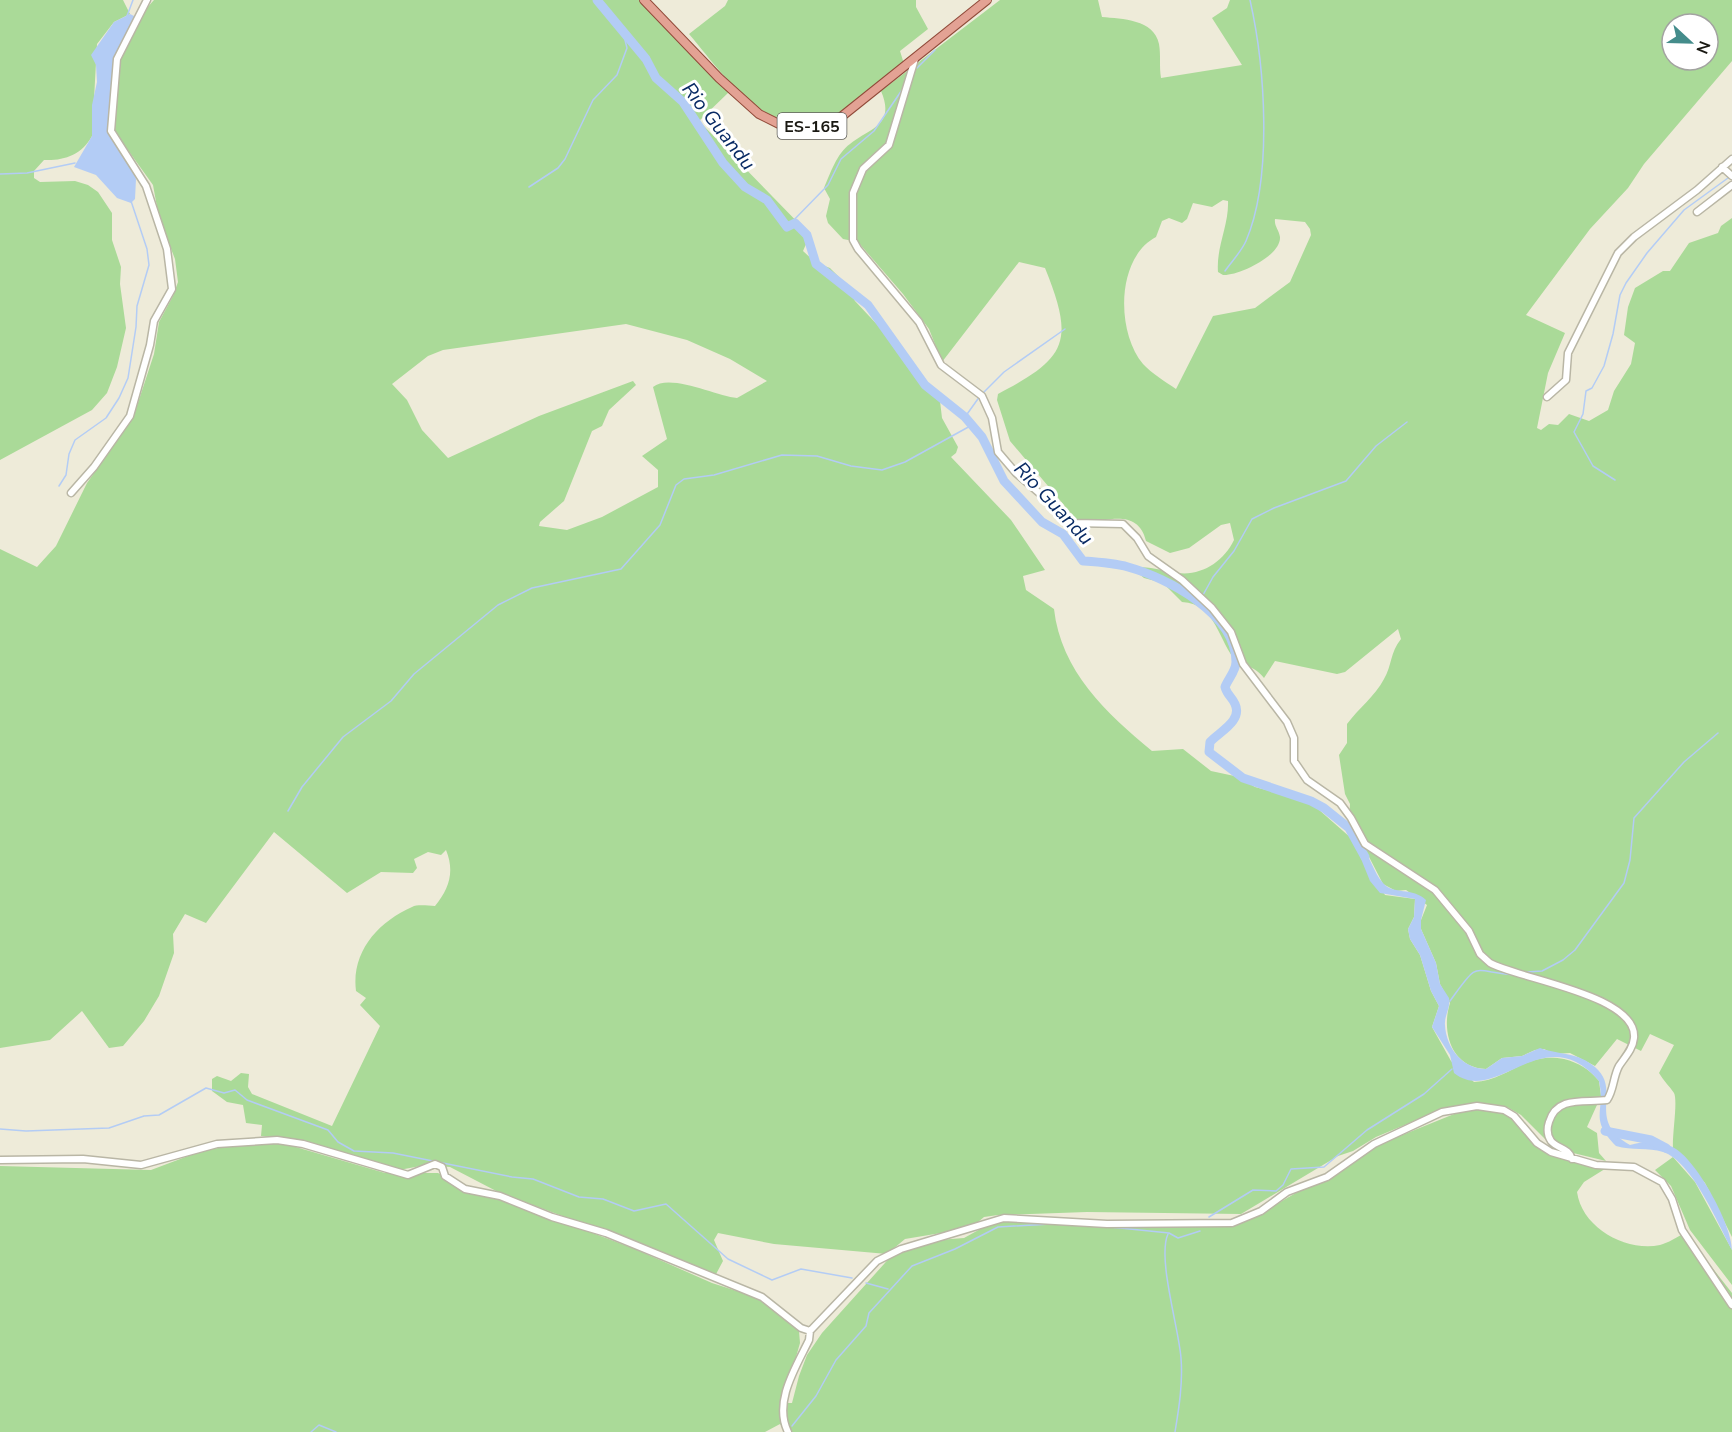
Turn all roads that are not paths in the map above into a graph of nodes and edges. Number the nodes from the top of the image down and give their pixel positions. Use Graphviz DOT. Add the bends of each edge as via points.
graph roads {
  1 [pos="147,0"];
  2 [pos="644,0"];
  3 [pos="987,0"];
  4 [pos="915,59"];
  5 [pos="1732,159"];
  6 [pos="1722,167"];
  7 [pos="1732,177"];
  8 [pos="1732,185"];
  9 [pos="1697,212"];
  10 [pos="1548,397"];
  11 [pos="71,493"];
  12 [pos="1572,1159"];
  13 [pos="0,1160"];
  14 [pos="1732,1305"];
  15 [pos="810,1331"];
  16 [pos="788,1432"];
  1 -- 11 [label="street" via="117,59 111,131 146,186 167,249 172,289 154,321 130,416"];
  2 -- 4 [label="main road, ES-165" via="719,78 759,114 783,126 808,128 841,117"];
  3 -- 4 [label="main road, ES-165"];
  4 -- 12 [label="street" via="889,145 863,169 853,193 853,240 919,322 941,365 981,395 992,418 998,452 1020,477 1074,523 1117,523 1128,528 1148,556 1182,580 1224,621 1243,664 1290,729 1297,766 1311,785 1340,803 1365,844 1435,890 1490,963 1591,998 1626,1017 1633,1028 1633,1041 1606,1100 1566,1103 1550,1119 1550,1138"];
  5 -- 6 [label="street"];
  6 -- 7 [label="street"];
  6 -- 10 [label="street" via="1624,246 1566,358 1566,380"];
  8 -- 9 [label="street"];
  12 -- 14 [label="street" via="1634,1167 1662,1182 1682,1230"];
  12 -- 15 [label="street" via="1537,1143 1504,1110 1477,1106 1451,1109 1374,1144 1327,1177 1287,1192 1262,1211 1232,1223 1107,1224 1004,1218 901,1249 877,1261"];
  13 -- 15 [label="street" via="83,1159 141,1166 217,1144 277,1140 408,1175 435,1164 465,1189 500,1196 606,1233 762,1297"];
  15 -- 16 [label="street" via="786,1394 782,1413"];
}
